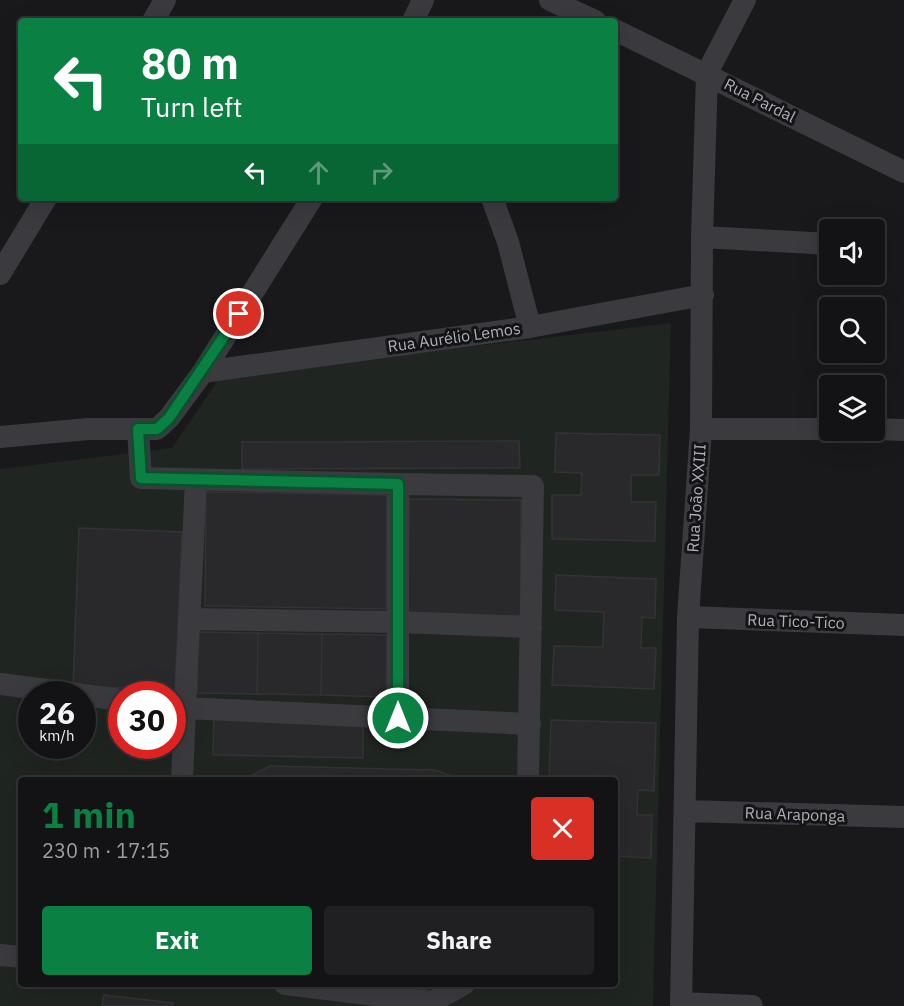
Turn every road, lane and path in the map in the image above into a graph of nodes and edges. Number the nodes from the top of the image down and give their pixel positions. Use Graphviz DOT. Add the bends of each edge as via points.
graph roads {
  1 [pos="165,0"];
  2 [pos="423,0"];
  3 [pos="550,0"];
  4 [pos="745,0"];
  5 [pos="155,18"];
  6 [pos="414,18"];
  7 [pos="589,18"];
  8 [pos="618,31"];
  9 [pos="707,73"];
  10 [pos="904,171"];
  11 [pos="44,201"];
  12 [pos="310,201"];
  13 [pos="493,201"];
  14 [pos="702,237"];
  15 [pos="819,243"];
  16 [pos="0,274"];
  17 [pos="703,295"];
  18 [pos="530,327"];
  19 [pos="203,372"];
  20 [pos="138,429"];
  21 [pos="701,429"];
  22 [pos="819,429"];
  23 [pos="885,429"];
  24 [pos="904,430"];
  25 [pos="0,437"];
  26 [pos="196,480"];
  27 [pos="398,484"];
  28 [pos="688,617"];
  29 [pos="189,619"];
  30 [pos="398,622"];
  31 [pos="904,625"];
  32 [pos="531,627"];
  33 [pos="182,681"];
  34 [pos="0,684"];
  35 [pos="18,686"];
  36 [pos="186,707"];
  37 [pos="398,718"];
  38 [pos="530,724"];
  39 [pos="181,759"];
  40 [pos="182,777"];
  41 [pos="528,777"];
  42 [pos="686,811"];
  43 [pos="904,817"];
  44 [pos="0,955"];
  45 [pos="18,957"];
  46 [pos="310,987"];
  47 [pos="459,987"];
  48 [pos="681,1005"];
  49 [pos="752,1006"];
  1 -- 5 [label="street"];
  2 -- 6 [label="street"];
  3 -- 7 [label="street"];
  4 -- 9 [label="street, Rua João XXIII"];
  8 -- 9 [label="street, Rua Pardal"];
  9 -- 10 [label="street, Rua Pardal"];
  9 -- 14 [label="street, Rua João XXIII"];
  11 -- 16 [label="street"];
  12 -- 19 [label="street"];
  13 -- 18 [label="street"];
  14 -- 15 [label="street"];
  14 -- 17 [label="street, Rua João XXIII"];
  17 -- 18 [label="street, Rua Aurélio Lemos"];
  17 -- 21 [label="street, Rua João XXIII"];
  18 -- 19 [label="street, Rua Aurélio Lemos"];
  19 -- 20 [label="street" via="157,429"];
  20 -- 25 [label="street"];
  20 -- 26 [label="street" via="141,478"];
  21 -- 22 [label="street"];
  21 -- 28 [label="street, Rua João XXIII"];
  23 -- 24 [label="street"];
  26 -- 27 [label="street"];
  26 -- 29 [label="street"];
  27 -- 30 [label="street"];
  27 -- 32 [label="street" via="533,486"];
  28 -- 31 [label="street, Rua Tico-Tico"];
  28 -- 42 [label="street, Rua João XXIII"];
  29 -- 30 [label="street"];
  29 -- 33 [label="street"];
  30 -- 32 [label="street"];
  30 -- 37 [label="street"];
  32 -- 38 [label="street"];
  34 -- 35 [label="street"];
  36 -- 37 [label="street"];
  37 -- 38 [label="street"];
  38 -- 41 [label="street"];
  39 -- 40 [label="street"];
  42 -- 43 [label="street, Rua Araponga"];
  42 -- 48 [label="street, Rua João XXIII"];
  44 -- 45 [label="street"];
  46 -- 47 [label="street" via="432,1002"];
  48 -- 49 [label="street"];
}
